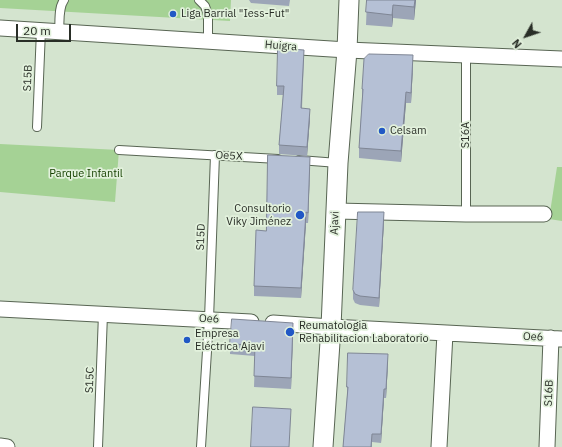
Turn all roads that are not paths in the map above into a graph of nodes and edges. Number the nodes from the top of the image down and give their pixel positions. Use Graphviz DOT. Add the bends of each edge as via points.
graph roads {
  1 [pos="64,0"];
  2 [pos="198,0"];
  3 [pos="349,0"];
  4 [pos="0,28"];
  5 [pos="41,30"];
  6 [pos="59,32"];
  7 [pos="208,41"];
  8 [pos="347,50"];
  9 [pos="466,55"];
  10 [pos="562,59"];
  11 [pos="37,127"];
  12 [pos="119,150"];
  13 [pos="215,155"];
  14 [pos="338,163"];
  15 [pos="336,211"];
  16 [pos="466,214"];
  17 [pos="544,214"];
  18 [pos="0,309"];
  19 [pos="103,314"];
  20 [pos="209,319"];
  21 [pos="331,327"];
  22 [pos="445,333"];
  23 [pos="557,338"];
  24 [pos="0,446"];
  25 [pos="7,447"];
  26 [pos="98,447"];
  27 [pos="201,447"];
  28 [pos="323,447"];
  29 [pos="439,447"];
  30 [pos="547,447"];
  1 -- 6 [label="lane" via="60,8"];
  2 -- 7 [label="lane" via="205,6 208,15"];
  3 -- 8 [label="street, Ajavi"];
  4 -- 5 [label="street, Huigra"];
  5 -- 6 [label="street, Huigra"];
  5 -- 11 [label="lane, S15B"];
  6 -- 7 [label="street, Huigra"];
  7 -- 8 [label="street, Huigra"];
  8 -- 9 [label="street, Huigra"];
  8 -- 14 [label="street, Ajavi"];
  9 -- 10 [label="street, Huigra"];
  9 -- 16 [label="lane, S16A"];
  12 -- 13 [label="lane, Oe5X"];
  13 -- 14 [label="lane, Oe5X"];
  13 -- 20 [label="lane, S15D"];
  14 -- 15 [label="street, Ajavi"];
  15 -- 16 [label="street"];
  15 -- 21 [label="street, Ajavi"];
  16 -- 17 [label="street"];
  18 -- 19 [label="street, Oe6"];
  19 -- 20 [label="street, Oe6"];
  19 -- 26 [label="lane, S15C"];
  20 -- 21 [label="street, Oe6"];
  20 -- 27 [label="lane, S15D"];
  21 -- 22 [label="street, Oe6"];
  21 -- 28 [label="street, Ajavi"];
  22 -- 23 [label="street, Oe6"];
  22 -- 29 [label="street"];
  23 -- 30 [label="street, S16B"];
  24 -- 25 [label="street"];
}
